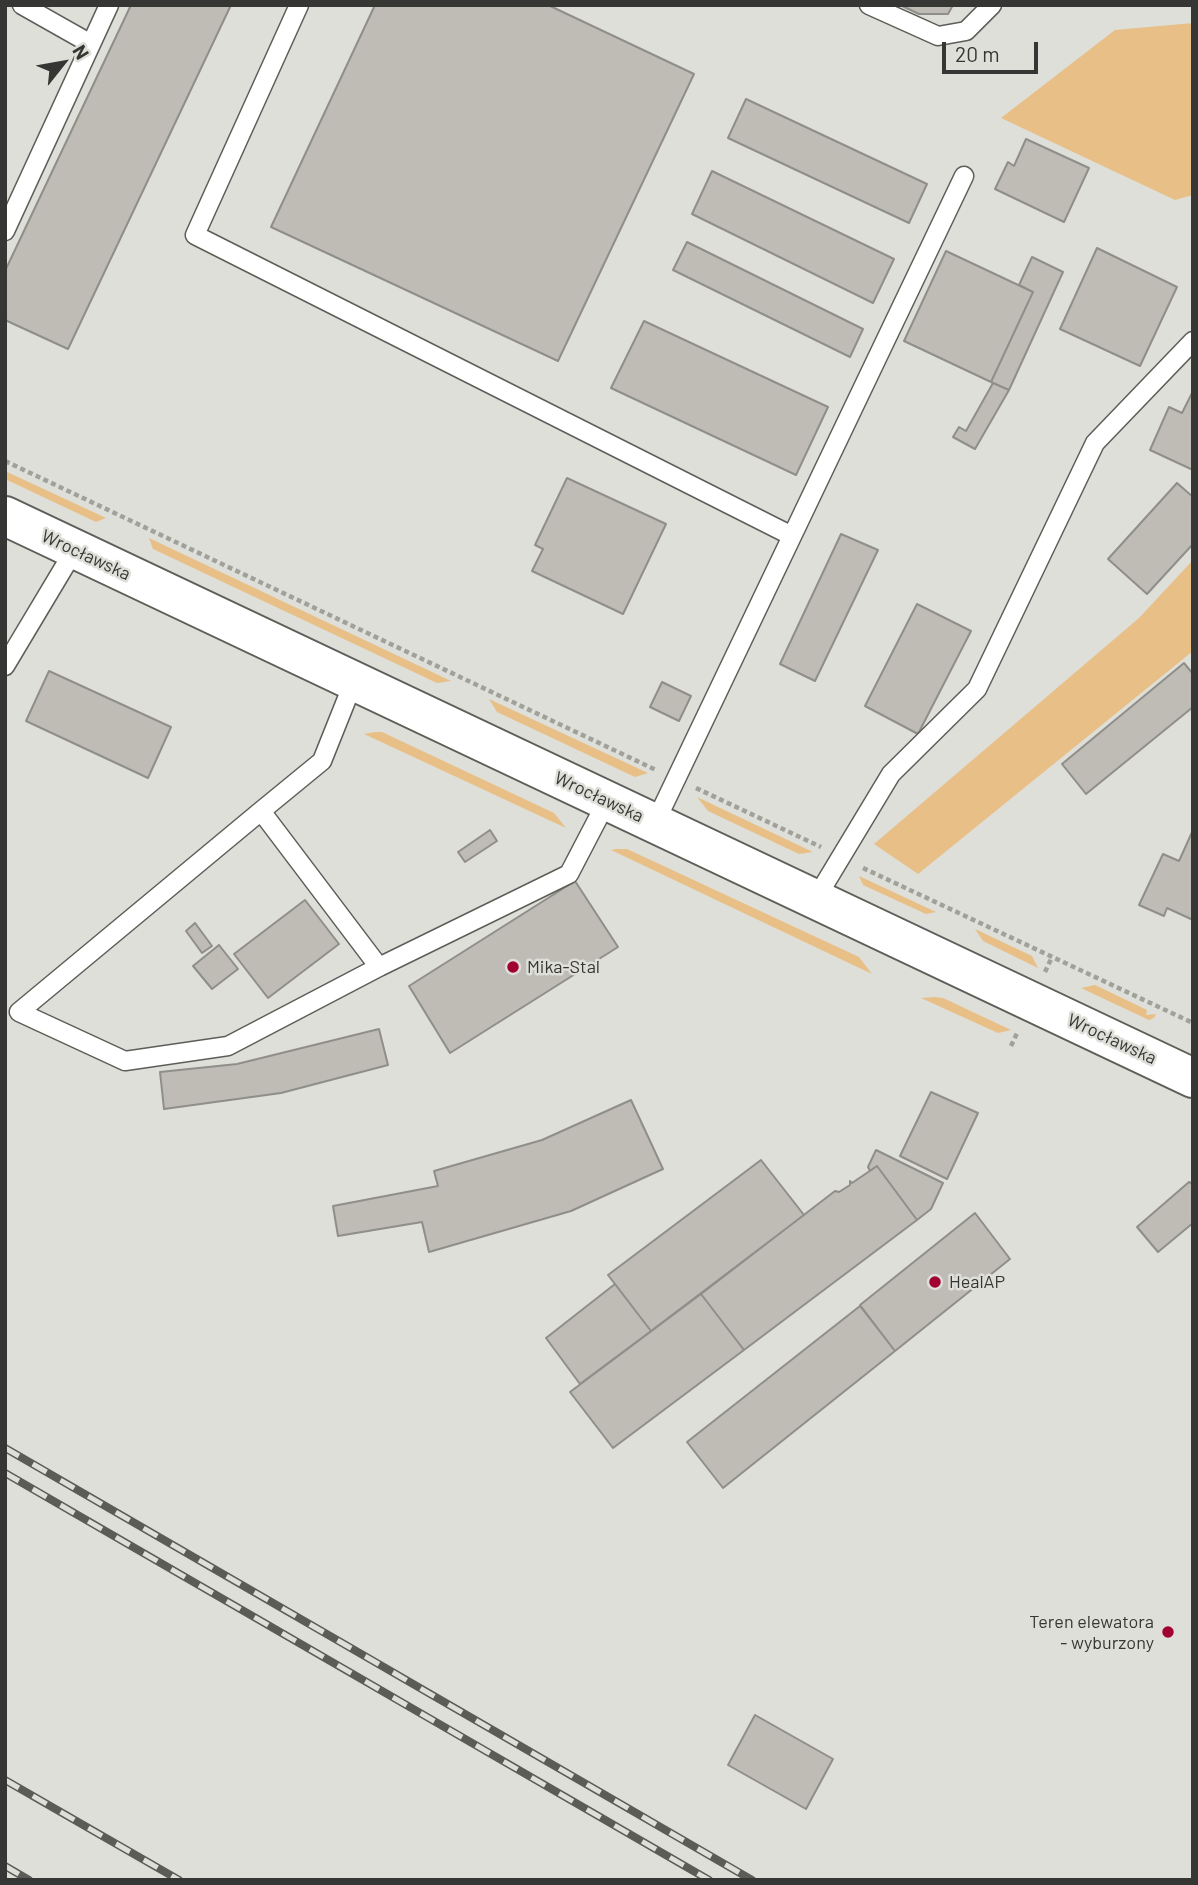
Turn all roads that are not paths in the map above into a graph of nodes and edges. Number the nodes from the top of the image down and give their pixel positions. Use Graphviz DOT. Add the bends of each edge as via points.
graph roads {
  1 [pos="22,5"];
  2 [pos="109,5"];
  3 [pos="299,5"];
  4 [pos="869,5"];
  5 [pos="992,5"];
  6 [pos="91,44"];
  7 [pos="964,176"];
  8 [pos="5,231"];
  9 [pos="1193,341"];
  10 [pos="5,516"];
  11 [pos="792,536"];
  12 [pos="75,549"];
  13 [pos="5,666"];
  14 [pos="354,681"];
  15 [pos="607,801"];
  16 [pos="261,811"];
  17 [pos="655,823"];
  18 [pos="816,900"];
  19 [pos="379,967"];
  20 [pos="1193,1078"];
  1 -- 6 [label="lane"];
  2 -- 6 [label="lane"];
  3 -- 11 [label="lane" via="195,235"];
  4 -- 5 [label="lane" via="938,36 966,31"];
  6 -- 8 [label="lane"];
  7 -- 11 [label="lane"];
  9 -- 18 [label="lane" via="1095,443 977,689 891,774"];
  10 -- 12 [label="street, Wrocławska"];
  11 -- 17 [label="lane"];
  12 -- 13 [label="lane"];
  12 -- 14 [label="street, Wrocławska"];
  14 -- 15 [label="street, Wrocławska"];
  14 -- 16 [label="lane" via="322,761"];
  15 -- 17 [label="street, Wrocławska"];
  15 -- 19 [label="lane" via="569,874"];
  16 -- 19 [label="lane"];
  16 -- 19 [label="lane" via="19,1012 125,1061 228,1046"];
  17 -- 18 [label="street, Wrocławska"];
  18 -- 20 [label="street, Wrocławska"];
}
